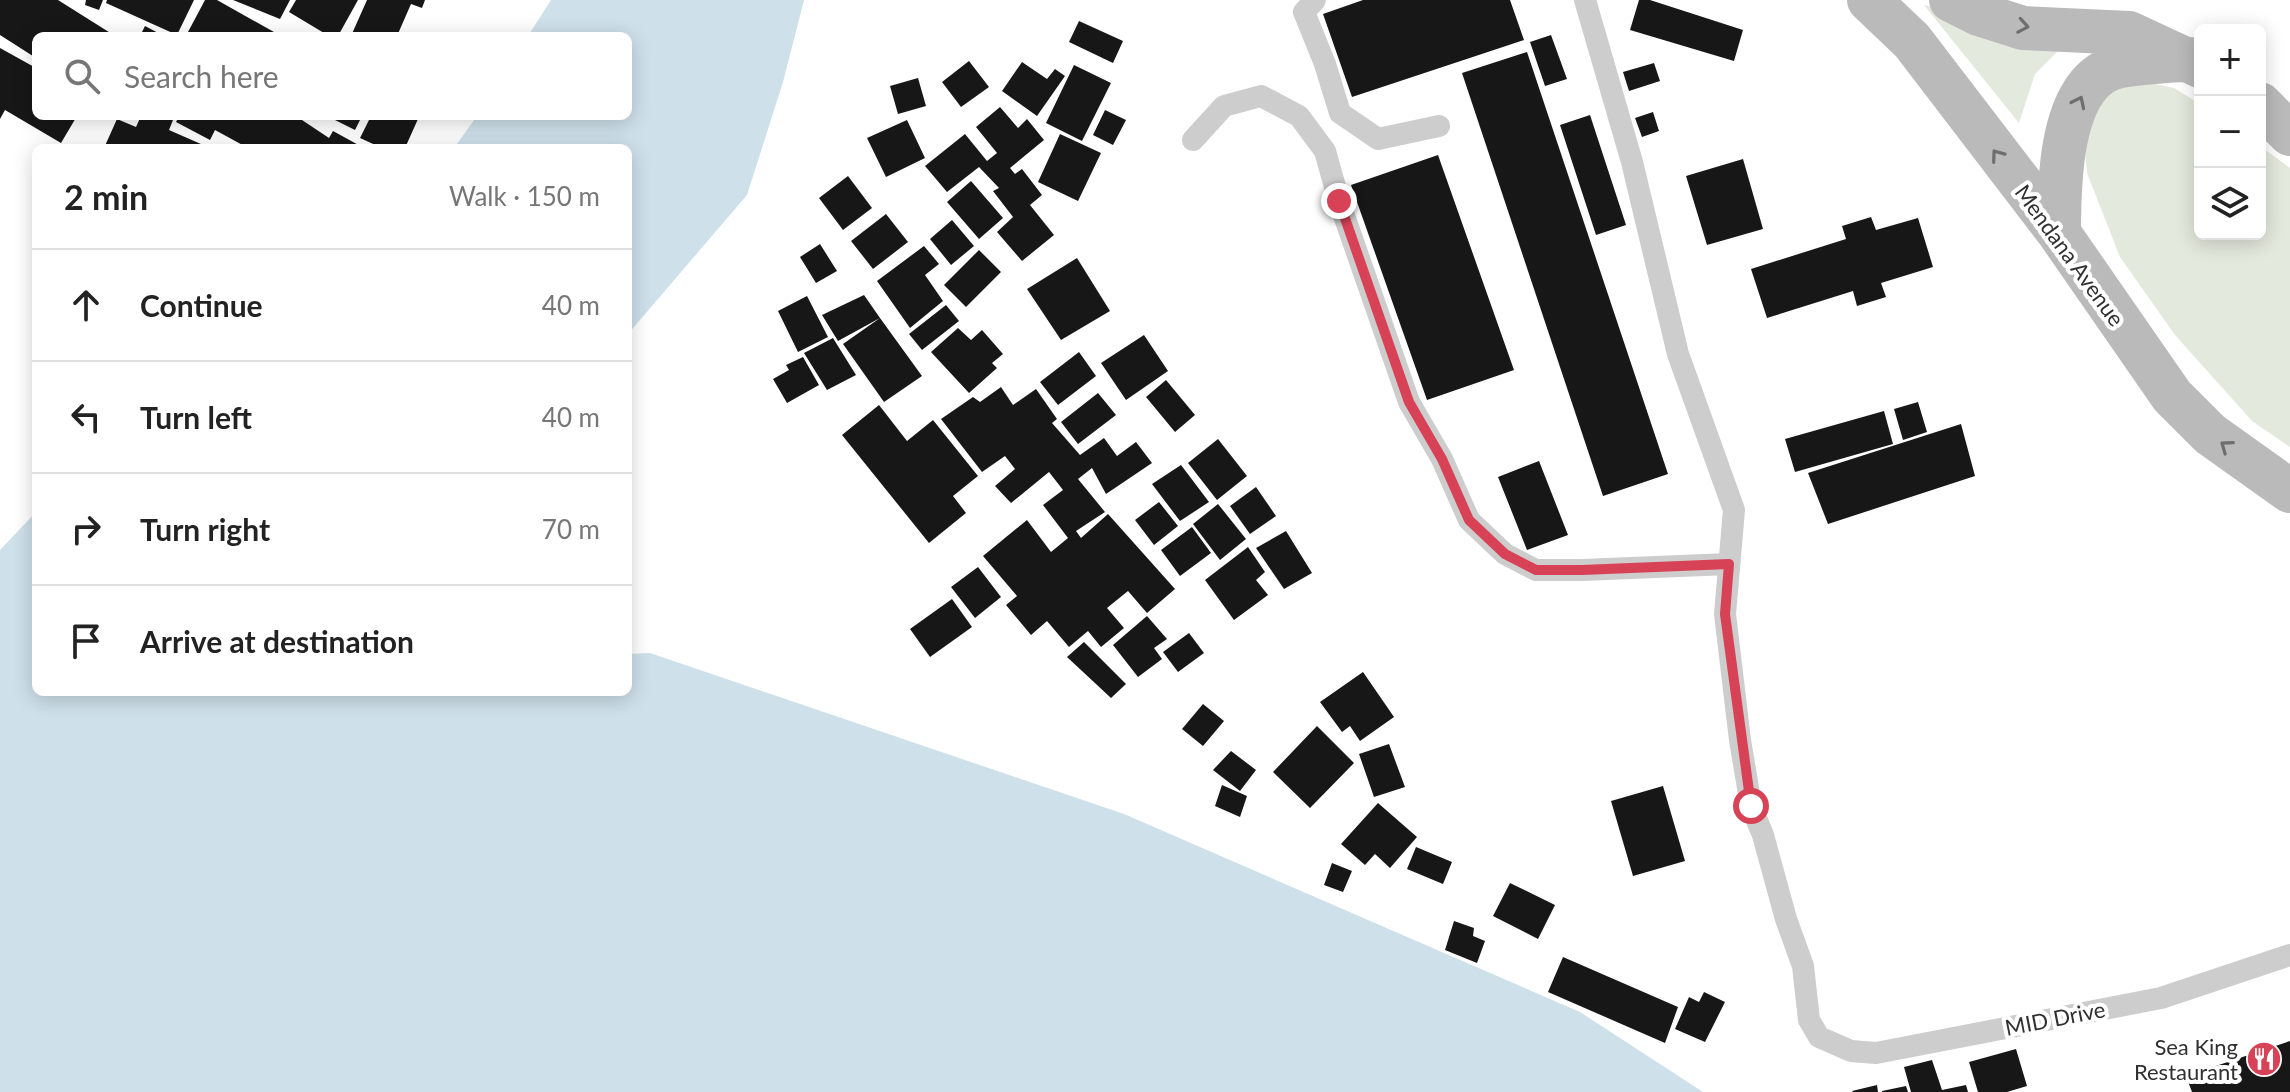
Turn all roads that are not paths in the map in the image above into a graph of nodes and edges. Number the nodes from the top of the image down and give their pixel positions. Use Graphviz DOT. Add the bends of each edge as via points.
graph roads {
  1 [pos="1315,0"];
  2 [pos="1585,0"];
  3 [pos="1869,0"];
  4 [pos="1951,0"];
  5 [pos="2194,62"];
  6 [pos="2194,62"];
  7 [pos="2266,110"];
  8 [pos="1439,126"];
  9 [pos="2290,134"];
  10 [pos="1193,140"];
  11 [pos="2059,233"];
  12 [pos="2290,491"];
  13 [pos="1729,564"];
  14 [pos="2290,955"];
  1 -- 8 [label="lane" via="1304,12 1340,113 1378,139"];
  2 -- 13 [label="lane" via="1632,162 1678,354 1734,510"];
  11 -- 3 [label="main road, Mendana Avenue, one-way" via="1912,41"];
  4 -- 6 [label="main road, one-way" via="2023,28 2129,33"];
  11 -- 5 [label="main road, one-way" via="2070,120 2086,87 2110,70"];
  7 -- 9 [label="main road"];
  10 -- 13 [label="lane" via="1224,106 1261,96 1299,116 1325,151 1409,402 1469,520 1505,554 1536,570"];
  12 -- 11 [label="main road, Mendana Avenue, one-way" via="2210,434 2172,396"];
  13 -- 14 [label="lane, MID Drive" via="1725,614 1751,806 1803,966 1809,1020 1819,1037 1851,1051 1876,1053 2161,998"];
}
